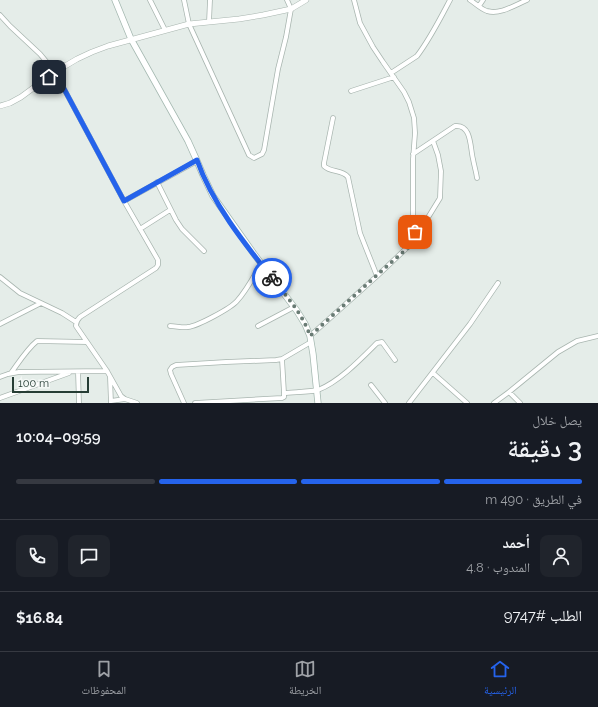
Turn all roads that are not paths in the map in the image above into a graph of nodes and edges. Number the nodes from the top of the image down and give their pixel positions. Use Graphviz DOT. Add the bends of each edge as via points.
graph roads {
  1 [pos="115,0"];
  2 [pos="150,0"];
  3 [pos="184,0"];
  4 [pos="210,0"];
  5 [pos="287,0"];
  6 [pos="306,0"];
  7 [pos="354,0"];
  8 [pos="450,0"];
  9 [pos="470,0"];
  10 [pos="483,0"];
  11 [pos="527,0"];
  12 [pos="479,6"];
  13 [pos="291,8"];
  14 [pos="0,15"];
  15 [pos="209,22"];
  16 [pos="189,24"];
  17 [pos="165,30"];
  18 [pos="131,39"];
  19 [pos="55,72"];
  20 [pos="391,73"];
  21 [pos="394,78"];
  22 [pos="351,91"];
  23 [pos="0,106"];
  24 [pos="333,118"];
  25 [pos="433,141"];
  26 [pos="414,154"];
  27 [pos="197,160"];
  28 [pos="477,178"];
  29 [pos="157,182"];
  30 [pos="124,201"];
  31 [pos="170,210"];
  32 [pos="140,229"];
  33 [pos="415,239"];
  34 [pos="204,252"];
  35 [pos="261,264"];
  36 [pos="376,276"];
  37 [pos="0,277"];
  38 [pos="498,283"];
  39 [pos="41,303"];
  40 [pos="294,307"];
  41 [pos="76,322"];
  42 [pos="0,324"];
  43 [pos="170,326"];
  44 [pos="258,326"];
  45 [pos="310,336"];
  46 [pos="598,336"];
  47 [pos="87,342"];
  48 [pos="311,342"];
  49 [pos="282,359"];
  50 [pos="395,360"];
  51 [pos="107,371"];
  52 [pos="72,372"];
  53 [pos="78,372"];
  54 [pos="433,372"];
  55 [pos="11,373"];
  56 [pos="0,377"];
  57 [pos="110,377"];
  58 [pos="371,385"];
  59 [pos="317,390"];
  60 [pos="509,392"];
  61 [pos="284,393"];
  62 [pos="0,398"];
  63 [pos="125,399"];
  64 [pos="111,402"];
  65 [pos="79,403"];
  66 [pos="137,403"];
  67 [pos="184,403"];
  68 [pos="195,403"];
  69 [pos="318,403"];
  70 [pos="385,403"];
  71 [pos="409,403"];
  72 [pos="467,403"];
  73 [pos="494,403"];
  74 [pos="520,403"];
  1 -- 18 [label="main road"];
  2 -- 17 [label="street"];
  3 -- 16 [label="street"];
  4 -- 15 [label="street"];
  5 -- 13 [label="street"];
  6 -- 13 [label="street"];
  7 -- 20 [label="street" via="360,22"];
  8 -- 20 [label="street" via="417,56"];
  9 -- 12 [label="street"];
  10 -- 12 [label="street"];
  11 -- 12 [label="street" via="497,12"];
  13 -- 15 [label="street" via="263,15"];
  13 -- 16 [label="street" via="264,150 254,158 249,155"];
  14 -- 19 [label="street"];
  15 -- 16 [label="street"];
  16 -- 17 [label="street"];
  17 -- 18 [label="street"];
  18 -- 19 [label="street" via="84,55"];
  18 -- 27 [label="main road"];
  19 -- 23 [label="street" via="21,97"];
  19 -- 30 [label="street"];
  20 -- 21 [label="street"];
  21 -- 22 [label="street"];
  21 -- 26 [label="street" via="409,102 414,118"];
  24 -- 36 [label="street" via="324,166 348,177 360,233"];
  25 -- 26 [label="street"];
  25 -- 28 [label="street" via="455,126 461,126 470,140"];
  25 -- 33 [label="street" via="441,171 440,198"];
  26 -- 33 [label="street"];
  27 -- 29 [label="street"];
  27 -- 35 [label="main road" via="213,196"];
  29 -- 30 [label="street"];
  29 -- 31 [label="street"];
  30 -- 32 [label="street"];
  31 -- 32 [label="street"];
  31 -- 34 [label="street" via="182,229"];
  32 -- 41 [label="street" via="157,257 156,268"];
  33 -- 36 [label="street"];
  35 -- 40 [label="main road"];
  35 -- 43 [label="street" via="232,306 194,326"];
  36 -- 45 [label="street"];
  37 -- 39 [label="street" via="20,293"];
  38 -- 54 [label="street"];
  39 -- 41 [label="street"];
  39 -- 42 [label="street"];
  40 -- 44 [label="street"];
  40 -- 45 [label="main road"];
  41 -- 47 [label="street"];
  45 -- 48 [label="main road"];
  46 -- 60 [label="street" via="567,346"];
  47 -- 51 [label="street"];
  47 -- 55 [label="street" via="37,342"];
  48 -- 49 [label="street"];
  48 -- 59 [label="main road"];
  49 -- 61 [label="street"];
  49 -- 67 [label="street" via="172,367 171,374"];
  50 -- 59 [label="street" via="382,342 379,342 348,371"];
  51 -- 53 [label="street"];
  51 -- 57 [label="street"];
  52 -- 53 [label="street"];
  52 -- 55 [label="street"];
  52 -- 62 [label="street"];
  53 -- 65 [label="street"];
  54 -- 71 [label="street"];
  54 -- 72 [label="street"];
  55 -- 56 [label="street"];
  57 -- 63 [label="street"];
  57 -- 64 [label="street"];
  58 -- 70 [label="street"];
  59 -- 61 [label="street"];
  59 -- 69 [label="main road"];
  60 -- 73 [label="street"];
  60 -- 74 [label="street"];
  61 -- 68 [label="street" via="282,398"];
  63 -- 64 [label="street"];
  63 -- 66 [label="street"];
}
